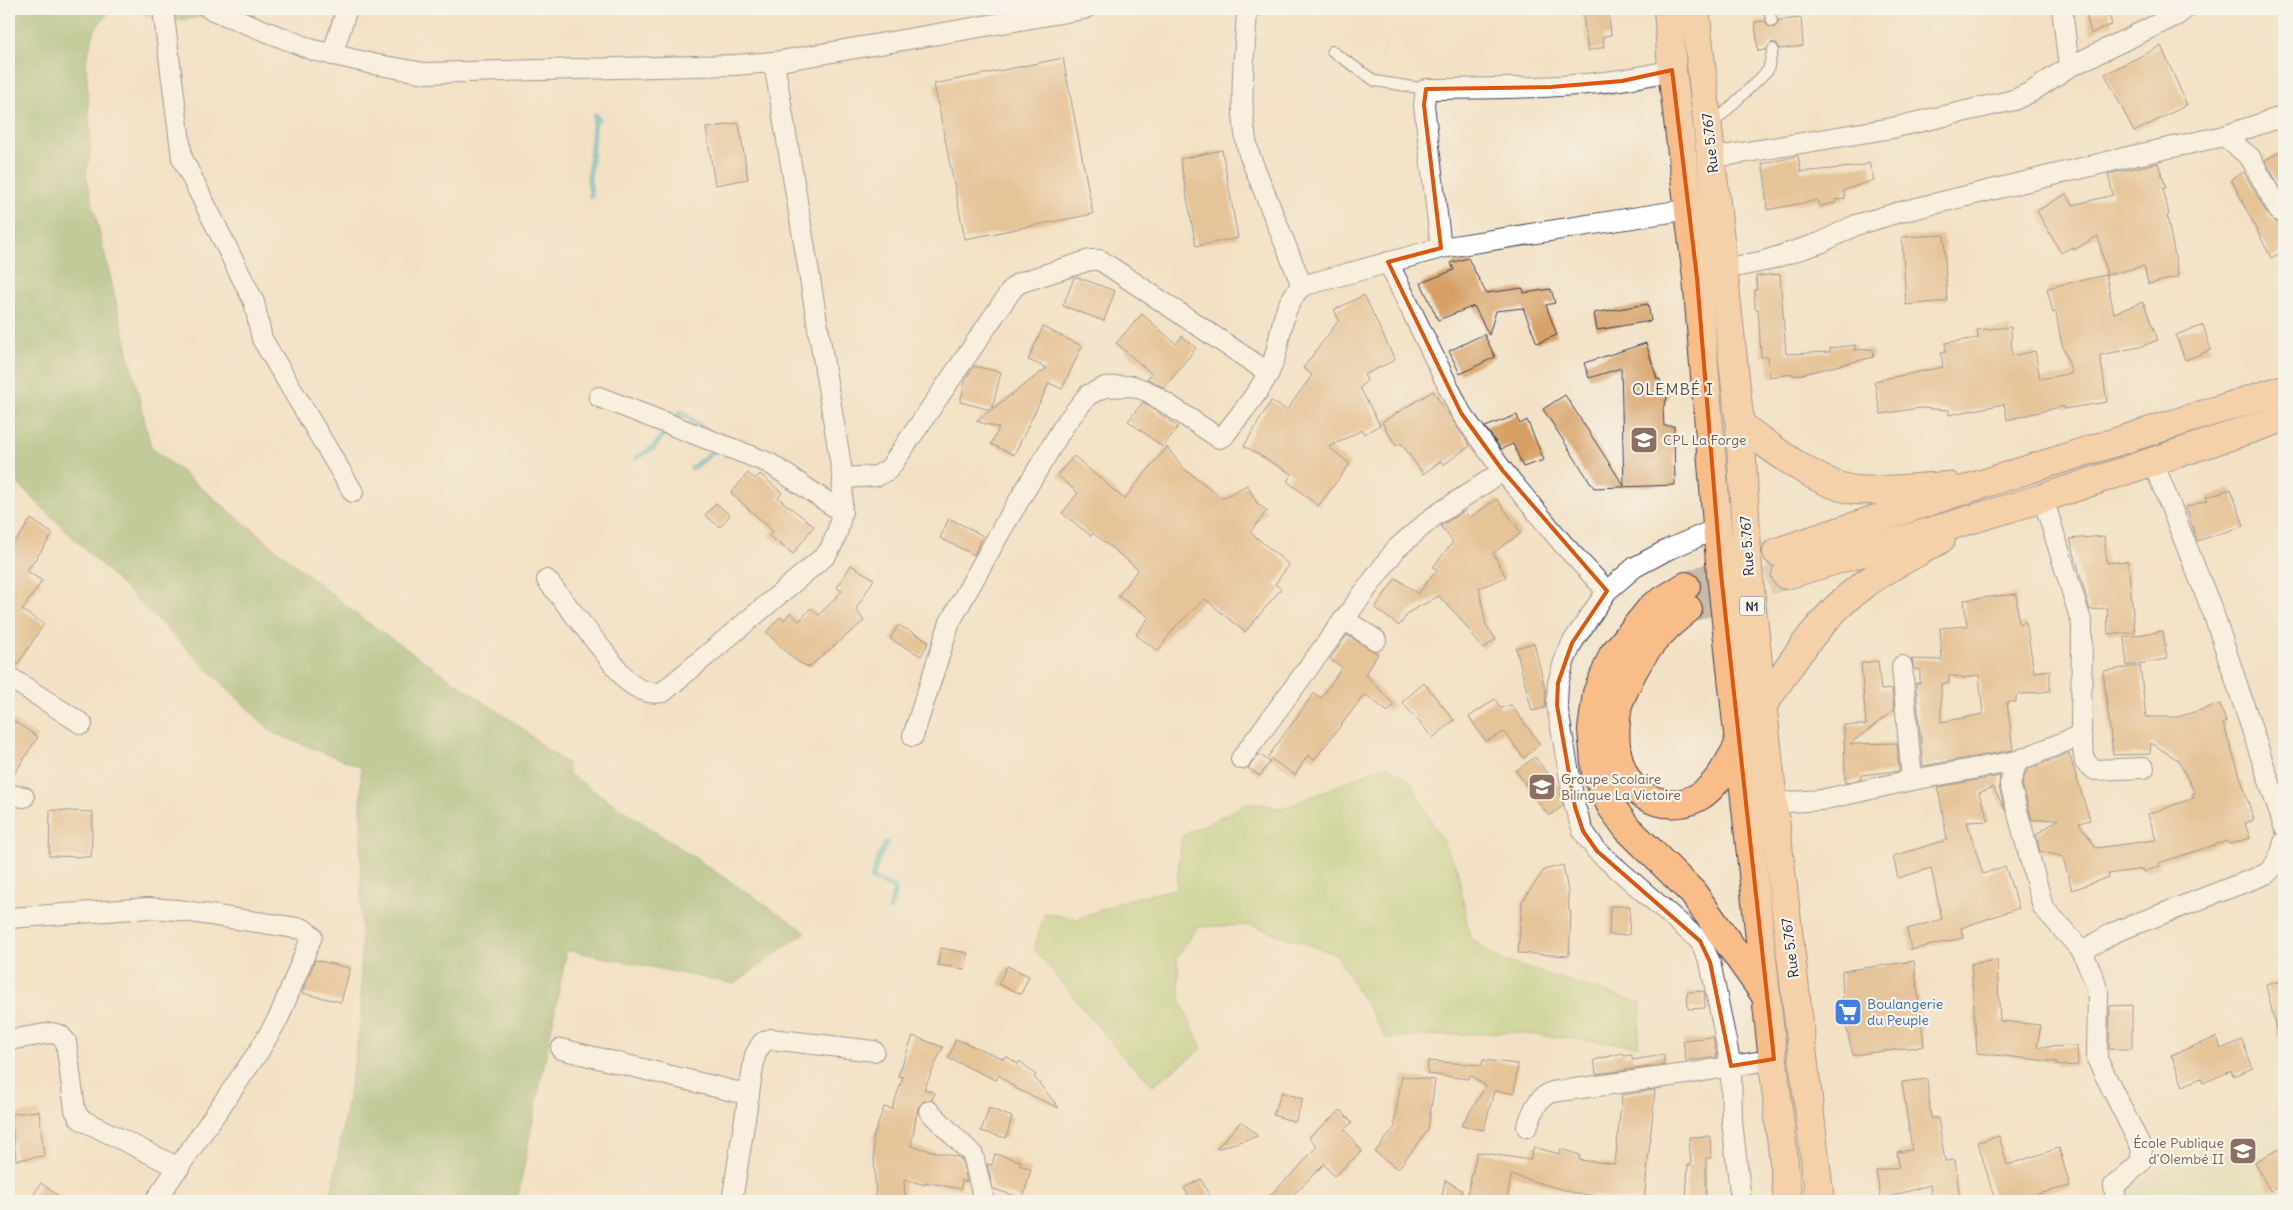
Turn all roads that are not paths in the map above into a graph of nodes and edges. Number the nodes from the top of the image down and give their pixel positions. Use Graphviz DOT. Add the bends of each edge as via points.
graph roads {
  1 [pos="163,9"];
  2 [pos="210,9"];
  3 [pos="346,9"];
  4 [pos="1084,9"];
  5 [pos="1247,9"];
  6 [pos="1668,9"];
  7 [pos="1695,9"];
  8 [pos="1768,9"];
  9 [pos="2062,9"];
  10 [pos="2185,9"];
  11 [pos="1772,20"];
  12 [pos="1773,49"];
  13 [pos="1332,51"];
  14 [pos="332,54"];
  15 [pos="774,62"];
  16 [pos="2069,67"];
  17 [pos="1672,70"];
  18 [pos="1426,89"];
  19 [pos="2284,116"];
  20 [pos="1708,129"];
  21 [pos="2224,136"];
  22 [pos="1711,158"];
  23 [pos="1690,209"];
  24 [pos="2279,211"];
  25 [pos="1441,248"];
  26 [pos="1388,262"];
  27 [pos="1724,269"];
  28 [pos="1302,286"];
  29 [pos="1269,373"];
  30 [pos="2284,389"];
  31 [pos="598,397"];
  32 [pos="2284,418"];
  33 [pos="1740,426"];
  34 [pos="2153,462"];
  35 [pos="1503,471"];
  36 [pos="843,478"];
  37 [pos="1982,484"];
  38 [pos="353,492"];
  39 [pos="2043,498"];
  40 [pos="842,512"];
  41 [pos="1987,514"];
  42 [pos="1718,528"];
  43 [pos="547,580"];
  44 [pos="1607,591"];
  45 [pos="1344,619"];
  46 [pos="1376,640"];
  47 [pos="1902,666"];
  48 [pos="9,677"];
  49 [pos="1763,705"];
  50 [pos="82,724"];
  51 [pos="2081,735"];
  52 [pos="913,736"];
  53 [pos="1739,745"];
  54 [pos="1241,759"];
  55 [pos="2018,761"];
  56 [pos="2144,768"];
  57 [pos="1912,780"];
  58 [pos="1773,802"];
  59 [pos="2284,826"];
  60 [pos="2284,842"];
  61 [pos="9,918"];
  62 [pos="2082,951"];
  63 [pos="1768,998"];
  64 [pos="9,1040"];
  65 [pos="560,1049"];
  66 [pos="874,1051"];
  67 [pos="1774,1059"];
  68 [pos="1731,1066"];
  69 [pos="749,1095"];
  70 [pos="929,1111"];
  71 [pos="1527,1127"];
  72 [pos="179,1168"];
  73 [pos="155,1201"];
  74 [pos="732,1201"];
  75 [pos="984,1201"];
  76 [pos="1741,1201"];
  77 [pos="1788,1201"];
  78 [pos="1820,1201"];
  79 [pos="2116,1201"];
  1 -- 38 [label="street" via="182,158 254,302 262,339"];
  2 -- 14 [label="street"];
  3 -- 14 [label="street"];
  4 -- 15 [label="street"];
  5 -- 28 [label="street" via="1244,135"];
  6 -- 17 [label="highway, N1"];
  7 -- 20 [label="highway, Rue 5.767 / N1"];
  8 -- 11 [label="lane"];
  9 -- 16 [label="street"];
  10 -- 16 [label="street"];
  12 -- 20 [label="lane" via="1768,70"];
  13 -- 18 [label="lane" via="1376,81"];
  14 -- 15 [label="street" via="425,73"];
  15 -- 36 [label="street"];
  16 -- 22 [label="street" via="2014,100 1892,128"];
  17 -- 18 [label="street" via="1622,81 1551,87"];
  17 -- 23 [label="highway, N1"];
  18 -- 25 [label="street" via="1424,105"];
  19 -- 21 [label="street"];
  20 -- 22 [label="highway, Rue 5.767 / N1"];
  21 -- 24 [label="street" via="2250,156"];
  21 -- 27 [label="street" via="1896,213 1856,226 1820,243 1764,261"];
  22 -- 27 [label="highway, Rue 5.767 / N1"];
  23 -- 25 [label="street"];
  23 -- 42 [label="highway, N1"];
  25 -- 26 [label="street"];
  26 -- 28 [label="street"];
  26 -- 35 [label="street" via="1461,413"];
  27 -- 33 [label="highway, Rue 5.767 / N1"];
  28 -- 29 [label="street" via="1291,296 1286,309"];
  29 -- 36 [label="street" via="1100,260 1090,260 1019,283 1013,288 889,469 877,476"];
  29 -- 52 [label="street" via="1224,436 1219,438 1149,392 1133,386 1104,387 1088,396 1060,433 950,622"];
  30 -- 37 [label="highway"];
  31 -- 40 [label="street" via="769,463"];
  32 -- 34 [label="highway"];
  33 -- 37 [label="highway" via="1796,465 1822,479 1856,490"];
  33 -- 49 [label="highway, Rue 5.767 / N1" via="1748,570"];
  34 -- 39 [label="highway"];
  34 -- 59 [label="street" via="2214,615"];
  35 -- 44 [label="street"];
  35 -- 45 [label="street" via="1433,517 1396,549"];
  36 -- 40 [label="street"];
  37 -- 41 [label="highway" via="1781,564"];
  39 -- 41 [label="highway"];
  39 -- 51 [label="street" via="2082,624"];
  40 -- 43 [label="street" via="835,542 826,555 663,692 656,694 634,687 627,681"];
  41 -- 49 [label="highway" via="1874,577 1835,608 1800,648"];
  42 -- 44 [label="street" via="1669,548 1635,567"];
  42 -- 53 [label="highway, N1"];
  44 -- 68 [label="street" via="1572,644 1558,683 1557,705 1575,807 1583,831 1597,851 1700,941 1710,962"];
  45 -- 46 [label="street"];
  45 -- 54 [label="street"];
  47 -- 57 [label="street"];
  48 -- 50 [label="street"];
  49 -- 58 [label="highway, Rue 5.767 / N1"];
  51 -- 55 [label="street"];
  51 -- 56 [label="street" via="2085,762 2089,767 2095,770"];
  53 -- 63 [label="highway, N1"];
  53 -- 63 [label="highway" via="1721,775 1701,796 1683,802 1663,804 1649,798 1636,790 1623,773 1615,742 1618,704 1636,664 1687,597 1652,607 1613,655 1597,693 1592,730 1596,773 1611,806 1627,828 1693,893"];
  55 -- 57 [label="street"];
  55 -- 62 [label="street" via="2010,784 2043,907"];
  57 -- 58 [label="street" via="1821,800"];
  58 -- 78 [label="highway, Rue 5.767 / N1"];
  60 -- 62 [label="street" via="2280,857 2266,874 2115,932"];
  61 -- 72 [label="street" via="148,908 309,931 311,941 279,1017 260,1051"];
  62 -- 79 [label="street" via="2098,992 2097,1059 2142,1149 2140,1162 2114,1186"];
  63 -- 67 [label="highway, N1"];
  64 -- 72 [label="street" via="60,1034 66,1042 75,1110 80,1119"];
  65 -- 69 [label="street"];
  66 -- 69 [label="street" via="771,1039 762,1043 755,1055"];
  67 -- 68 [label="street"];
  67 -- 77 [label="highway, N1"];
  68 -- 71 [label="street" via="1552,1092 1537,1102"];
  68 -- 76 [label="street" via="1732,1121"];
  69 -- 74 [label="street"];
  70 -- 75 [label="street" via="973,1155"];
  72 -- 73 [label="street"];
}
